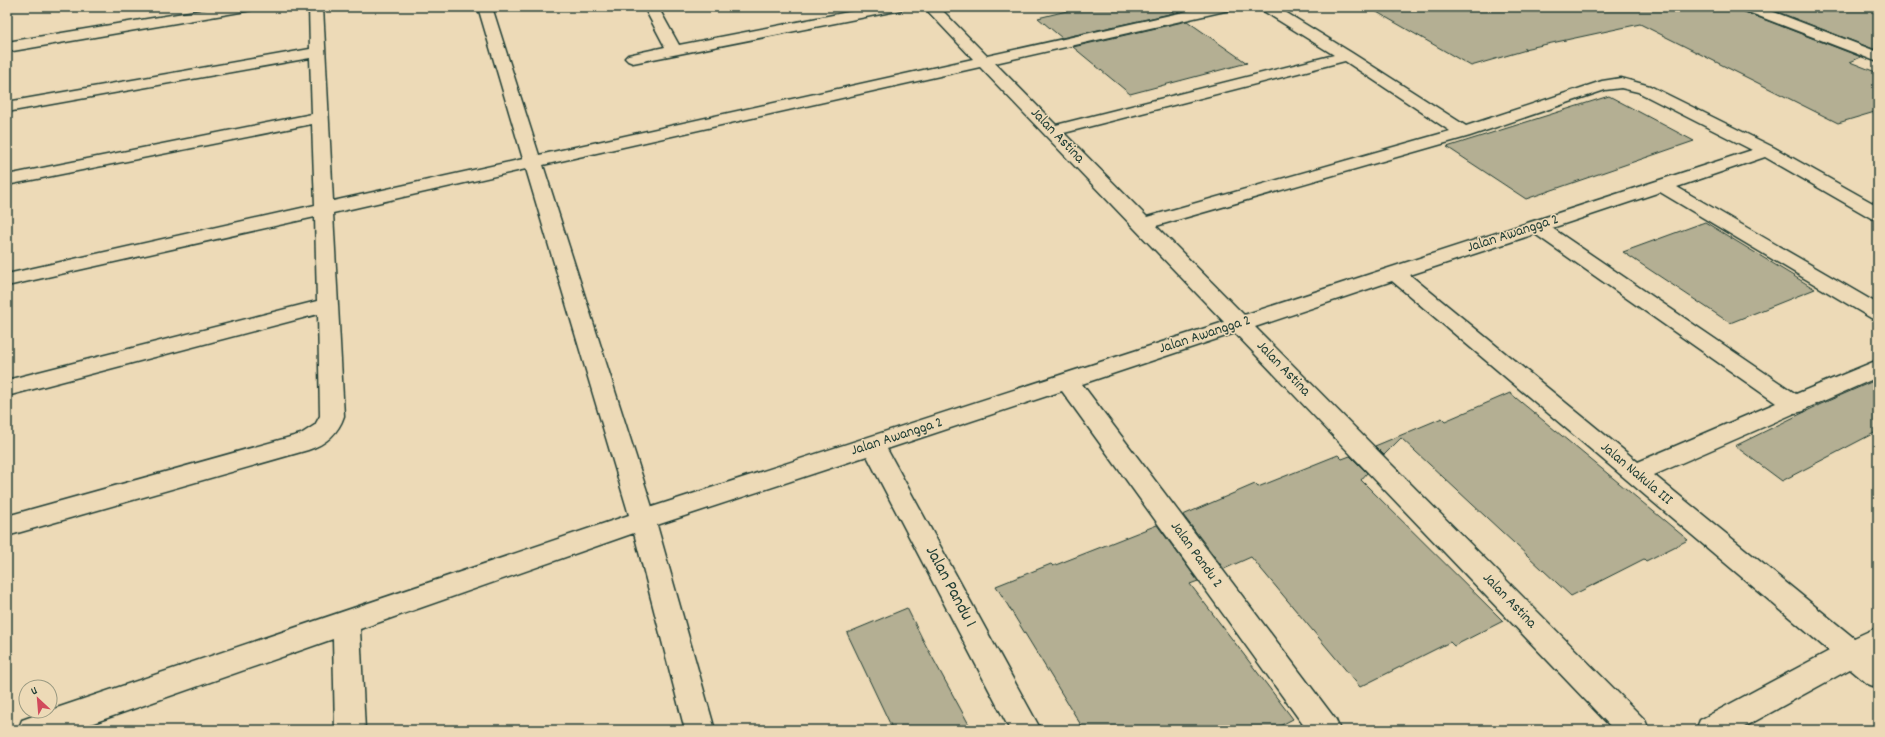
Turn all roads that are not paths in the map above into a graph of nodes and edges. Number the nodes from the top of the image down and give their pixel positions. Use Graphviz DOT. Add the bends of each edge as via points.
graph roads {
  1 [pos="246,7"];
  2 [pos="316,7"];
  3 [pos="485,7"];
  4 [pos="651,7"];
  5 [pos="896,7"];
  6 [pos="931,7"];
  7 [pos="1225,7"];
  8 [pos="1267,7"];
  9 [pos="1748,7"];
  10 [pos="7,47"];
  11 [pos="675,50"];
  12 [pos="318,52"];
  13 [pos="1347,56"];
  14 [pos="1878,57"];
  15 [pos="633,58"];
  16 [pos="984,61"];
  17 [pos="7,108"];
  18 [pos="320,117"];
  19 [pos="1052,131"];
  20 [pos="1464,132"];
  21 [pos="1767,151"];
  22 [pos="532,162"];
  23 [pos="7,180"];
  24 [pos="1661,185"];
  25 [pos="324,209"];
  26 [pos="1878,214"];
  27 [pos="1142,224"];
  28 [pos="1536,226"];
  29 [pos="1394,274"];
  30 [pos="7,280"];
  31 [pos="328,305"];
  32 [pos="1878,313"];
  33 [pos="1240,324"];
  34 [pos="1878,368"];
  35 [pos="1067,381"];
  36 [pos="7,388"];
  37 [pos="1796,405"];
  38 [pos="873,445"];
  39 [pos="1635,473"];
  40 [pos="643,520"];
  41 [pos="7,526"];
  42 [pos="346,621"];
  43 [pos="1878,639"];
  44 [pos="1852,653"];
  45 [pos="1878,675"];
  46 [pos="82,722"];
  47 [pos="33,730"];
  48 [pos="350,730"];
  49 [pos="700,730"];
  50 [pos="1026,730"];
  51 [pos="1324,730"];
  52 [pos="1634,730"];
  53 [pos="1711,730"];
  1 -- 10 [label="street"];
  2 -- 12 [label="street"];
  3 -- 22 [label="street"];
  4 -- 11 [label="street"];
  5 -- 11 [label="street"];
  6 -- 16 [label="street, Jalan Astina"];
  7 -- 16 [label="street"];
  8 -- 13 [label="street"];
  9 -- 14 [label="street"];
  11 -- 15 [label="street"];
  12 -- 17 [label="street"];
  12 -- 18 [label="street"];
  13 -- 19 [label="street"];
  13 -- 20 [label="street"];
  16 -- 19 [label="street, Jalan Astina"];
  16 -- 22 [label="street"];
  18 -- 23 [label="street"];
  18 -- 25 [label="street"];
  19 -- 27 [label="street, Jalan Astina"];
  20 -- 21 [label="street" via="1621,82 1644,89"];
  20 -- 27 [label="street"];
  21 -- 24 [label="street, Jalan Awangga 2"];
  21 -- 26 [label="street"];
  22 -- 25 [label="street"];
  22 -- 40 [label="street"];
  24 -- 28 [label="street, Jalan Awangga 2"];
  24 -- 32 [label="street"];
  25 -- 30 [label="street"];
  25 -- 31 [label="street"];
  27 -- 33 [label="street, Jalan Astina"];
  28 -- 29 [label="street, Jalan Awangga 2"];
  28 -- 37 [label="street"];
  29 -- 33 [label="street, Jalan Awangga 2"];
  29 -- 39 [label="street, Jalan Nakula III"];
  31 -- 36 [label="street"];
  31 -- 41 [label="street" via="332,416 329,426 320,435 301,443"];
  33 -- 35 [label="street, Jalan Awangga 2"];
  33 -- 52 [label="street, Jalan Astina"];
  34 -- 37 [label="street"];
  35 -- 38 [label="street, Jalan Awangga 2"];
  35 -- 51 [label="street, Jalan Pandu 2"];
  37 -- 39 [label="street"];
  38 -- 40 [label="street, Jalan Awangga 2"];
  38 -- 50 [label="street, Jalan Pandu 1"];
  39 -- 44 [label="street, Jalan Nakula III"];
  40 -- 42 [label="street, Jalan Awangga 2"];
  40 -- 49 [label="street"];
  42 -- 46 [label="street, Jalan Awangga 2"];
  42 -- 48 [label="street"];
  43 -- 44 [label="street"];
  44 -- 45 [label="street, Jalan Nakula III"];
  44 -- 53 [label="street"];
  46 -- 47 [label="street, Jalan Awangga 2"];
}
